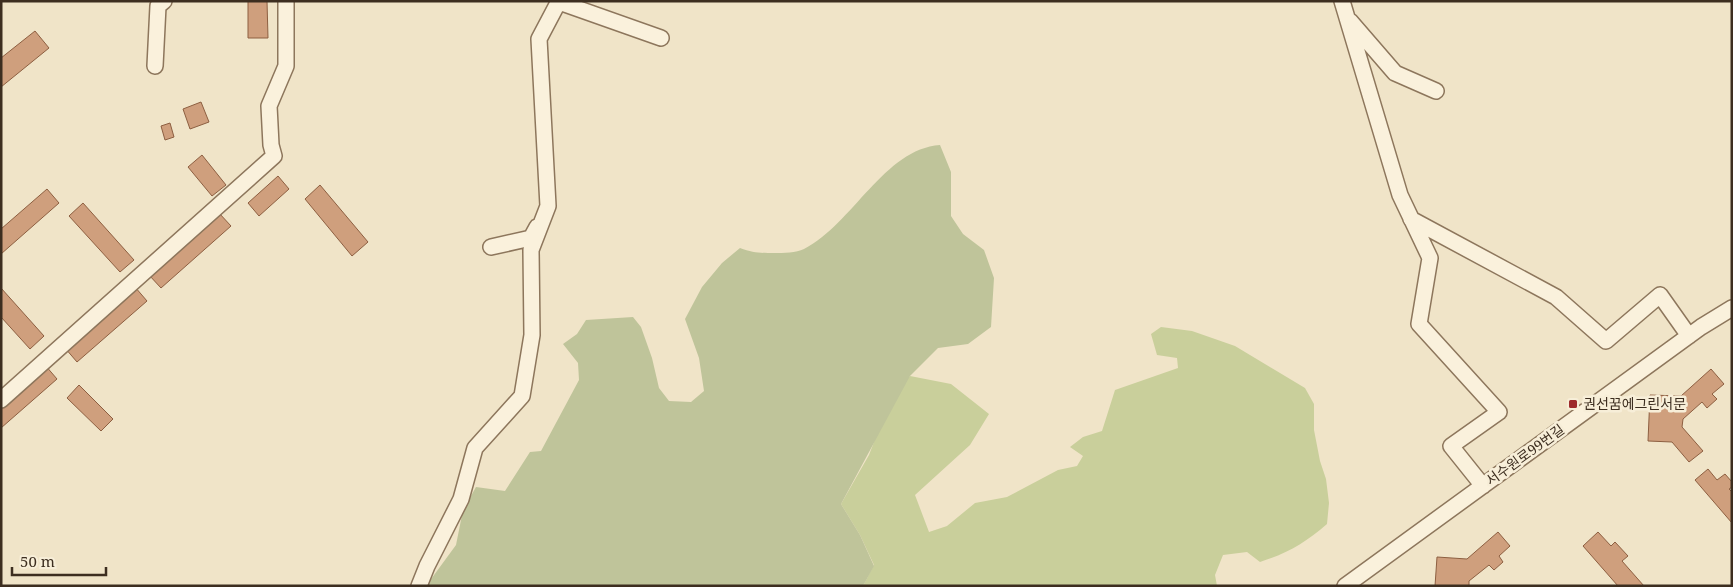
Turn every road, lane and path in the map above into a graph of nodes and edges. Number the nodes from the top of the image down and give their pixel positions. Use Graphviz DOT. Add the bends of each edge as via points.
graph roads {
  1 [pos="164,1"];
  2 [pos="286,1"];
  3 [pos="559,2"];
  4 [pos="1344,8"];
  5 [pos="662,38"];
  6 [pos="155,66"];
  7 [pos="1436,91"];
  8 [pos="548,206"];
  9 [pos="1411,219"];
  10 [pos="491,247"];
  11 [pos="1732,308"];
  12 [pos="1689,336"];
  13 [pos="1,400"];
  14 [pos="1482,486"];
  15 [pos="419,586"];
  16 [pos="1345,586"];
  1 -- 6 [label="street" via="158,6"];
  2 -- 13 [label="street" via="286,66 268,106 274,156"];
  3 -- 5 [label="street"];
  3 -- 8 [label="street" via="539,38"];
  4 -- 7 [label="street" via="1396,73"];
  4 -- 9 [label="street" via="1400,196"];
  8 -- 10 [label="street" via="530,238"];
  8 -- 15 [label="street" via="531,250 532,336 522,396 475,448 461,500"];
  9 -- 12 [label="street" via="1556,297 1606,341 1660,296"];
  9 -- 14 [label="street" via="1430,258 1419,324 1499,412 1451,446"];
  11 -- 12 [label="street, 서수원로99번길"];
  12 -- 14 [label="street, 서수원로99번길"];
  14 -- 16 [label="street, 서수원로99번길"];
}
